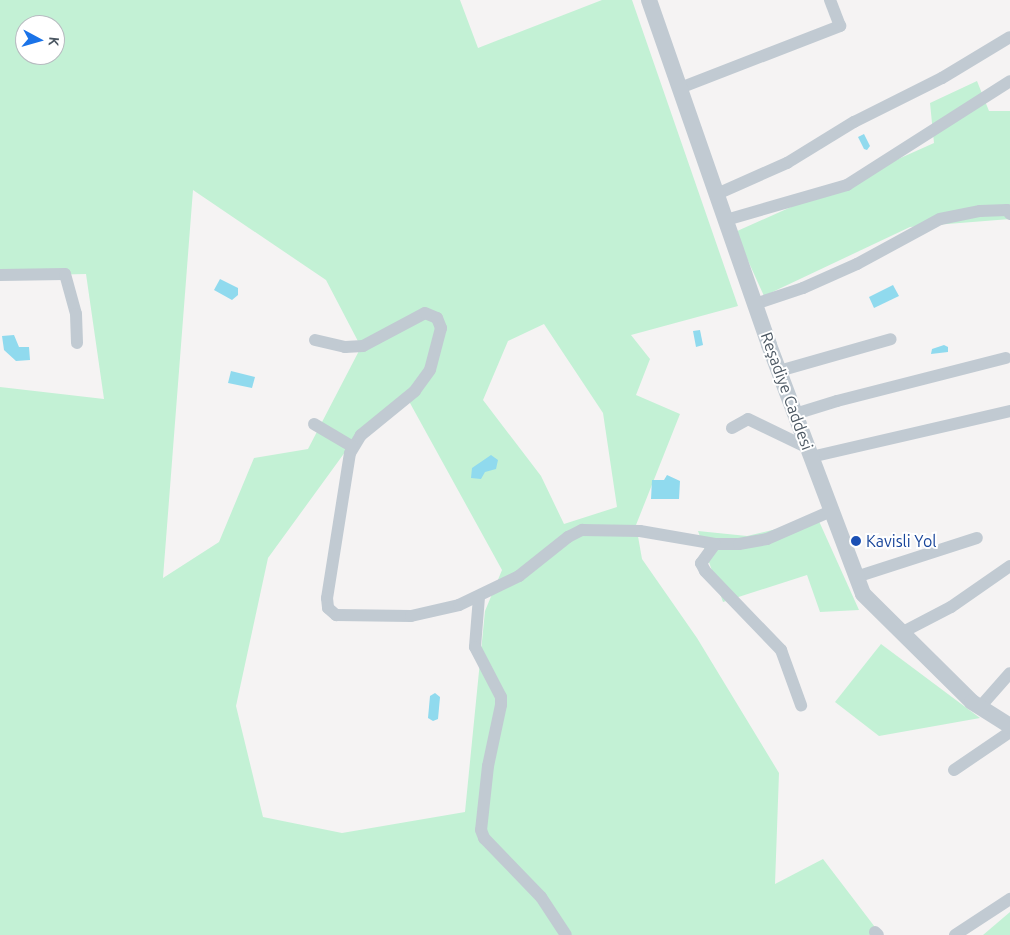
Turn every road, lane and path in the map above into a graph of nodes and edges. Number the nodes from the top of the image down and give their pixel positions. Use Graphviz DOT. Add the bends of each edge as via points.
graph roads {
  1 [pos="649,0"];
  2 [pos="830,0"];
  3 [pos="1010,37"];
  4 [pos="1010,81"];
  5 [pos="680,88"];
  6 [pos="717,194"];
  7 [pos="1009,211"];
  8 [pos="726,220"];
  9 [pos="0,275"];
  10 [pos="755,304"];
  11 [pos="890,339"];
  12 [pos="315,340"];
  13 [pos="77,343"];
  14 [pos="1006,358"];
  15 [pos="779,371"];
  16 [pos="1010,411"];
  17 [pos="795,414"];
  18 [pos="314,424"];
  19 [pos="732,428"];
  20 [pos="353,448"];
  21 [pos="810,453"];
  22 [pos="831,511"];
  23 [pos="977,538"];
  24 [pos="714,544"];
  25 [pos="1010,566"];
  26 [pos="856,577"];
  27 [pos="479,597"];
  28 [pos="901,633"];
  29 [pos="1010,673"];
  30 [pos="801,705"];
  31 [pos="980,707"];
  32 [pos="1010,726"];
  33 [pos="1010,732"];
  34 [pos="954,770"];
  35 [pos="1010,899"];
  36 [pos="566,935"];
  37 [pos="955,935"];
  1 -- 5 [label="street, Reşadiye Caddesi"];
  2 -- 5 [label="street" via="840,26"];
  3 -- 6 [label="street" via="786,163"];
  4 -- 8 [label="street" via="847,185"];
  5 -- 6 [label="street, Reşadiye Caddesi"];
  6 -- 8 [label="street, Reşadiye Caddesi"];
  7 -- 10 [label="street" via="940,219 857,264 804,288"];
  8 -- 10 [label="street, Reşadiye Caddesi"];
  9 -- 13 [label="street" via="65,274 76,314"];
  10 -- 15 [label="street, Reşadiye Caddesi"];
  11 -- 15 [label="street"];
  12 -- 20 [label="street" via="345,347 364,346 426,313 440,322 440,335 430,370 415,390 378,420"];
  14 -- 17 [label="street" via="837,400"];
  15 -- 17 [label="street, Reşadiye Caddesi"];
  16 -- 21 [label="street"];
  17 -- 21 [label="street, Reşadiye Caddesi"];
  18 -- 20 [label="street"];
  19 -- 21 [label="street" via="748,419"];
  20 -- 27 [label="street" via="347,461 326,598 331,612 343,617 411,616 444,610"];
  21 -- 22 [label="street, Reşadiye Caddesi"];
  22 -- 24 [label="street" via="767,539"];
  22 -- 26 [label="street, Reşadiye Caddesi"];
  23 -- 26 [label="street"];
  24 -- 27 [label="street" via="640,531 582,530 568,537 519,576"];
  24 -- 30 [label="street" via="702,562 704,571 781,650"];
  25 -- 28 [label="street" via="950,607"];
  26 -- 28 [label="street, Reşadiye Caddesi" via="862,594"];
  27 -- 36 [label="street" via="476,647 501,697 488,766 481,830 484,838 541,897"];
  28 -- 31 [label="street, Reşadiye Caddesi"];
  29 -- 31 [label="street"];
  31 -- 32 [label="street, Reşadiye Caddesi"];
  33 -- 34 [label="street"];
  35 -- 37 [label="street"];
}
